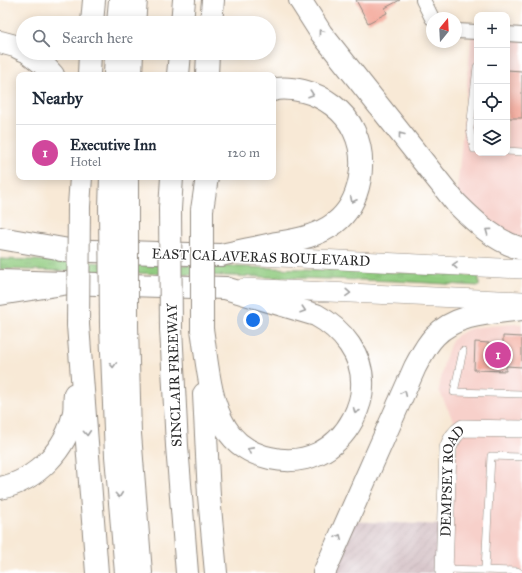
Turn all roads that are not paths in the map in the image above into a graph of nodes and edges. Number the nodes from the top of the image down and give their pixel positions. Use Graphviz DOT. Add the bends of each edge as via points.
graph roads {
  1 [pos="94,0"];
  2 [pos="120,0"];
  3 [pos="136,0"];
  4 [pos="184,0"];
  5 [pos="213,0"];
  6 [pos="300,0"];
  7 [pos="423,0"];
  8 [pos="429,12"];
  9 [pos="93,16"];
  10 [pos="119,16"];
  11 [pos="135,16"];
  12 [pos="183,16"];
  13 [pos="212,16"];
  14 [pos="462,31"];
  15 [pos="474,32"];
  16 [pos="510,34"];
  17 [pos="522,35"];
  18 [pos="0,42"];
  19 [pos="16,46"];
  20 [pos="39,60"];
  21 [pos="90,60"];
  22 [pos="116,60"];
  23 [pos="132,60"];
  24 [pos="179,60"];
  25 [pos="208,60"];
  26 [pos="51,72"];
  27 [pos="89,72"];
  28 [pos="115,72"];
  29 [pos="131,72"];
  30 [pos="178,72"];
  31 [pos="207,72"];
  32 [pos="475,84"];
  33 [pos="276,90"];
  34 [pos="474,142"];
  35 [pos="510,151"];
  36 [pos="522,152"];
  37 [pos="77,180"];
  38 [pos="81,180"];
  39 [pos="112,180"];
  40 [pos="126,180"];
  41 [pos="172,180"];
  42 [pos="203,180"];
  43 [pos="207,180"];
  44 [pos="79,206"];
  45 [pos="118,208"];
  46 [pos="202,210"];
  47 [pos="0,238"];
  48 [pos="0,248"];
  49 [pos="522,249"];
  50 [pos="69,250"];
  51 [pos="221,255"];
  52 [pos="522,268"];
  53 [pos="0,281"];
  54 [pos="69,283"];
  55 [pos="225,288"];
  56 [pos="0,294"];
  57 [pos="522,301"];
  58 [pos="522,309"];
  59 [pos="78,325"];
  60 [pos="119,326"];
  61 [pos="202,329"];
  62 [pos="464,351"];
  63 [pos="522,394"];
  64 [pos="522,429"];
  65 [pos="522,457"];
  66 [pos="0,488"];
  67 [pos="485,570"];
  68 [pos="520,570"];
  69 [pos="444,571"];
  70 [pos="98,573"];
  71 [pos="126,573"];
  72 [pos="141,573"];
  73 [pos="187,573"];
  74 [pos="216,573"];
  75 [pos="324,573"];
  1 -- 9 [label="highway"];
  2 -- 10 [label="highway"];
  3 -- 11 [label="highway"];
  4 -- 12 [label="highway"];
  5 -- 13 [label="highway"];
  49 -- 6 [label="highway, one-way" via="498,239 475,222 456,203 321,33"];
  7 -- 8 [label="street"];
  14 -- 15 [label="street"];
  16 -- 17 [label="street"];
  18 -- 19 [label="highway"];
  20 -- 26 [label="highway"];
  21 -- 27 [label="highway"];
  22 -- 28 [label="highway"];
  23 -- 29 [label="highway"];
  24 -- 30 [label="highway"];
  25 -- 31 [label="highway"];
  32 -- 34 [label="lane" via="470,129"];
  33 -- 51 [label="highway, one-way" via="294,89 313,94 330,103 344,116 354,131 359,147 361,163 355,196 347,211 335,223 318,233"];
  35 -- 36 [label="lane"];
  37 -- 44 [label="highway"];
  38 -- 44 [label="highway"];
  39 -- 45 [label="highway"];
  40 -- 45 [label="highway"];
  41 -- 73 [label="highway, SINCLAIR FREEWAY, bridge" via="171,328"];
  42 -- 46 [label="highway"];
  43 -- 46 [label="highway"];
  44 -- 59 [label="highway, bridge"];
  45 -- 60 [label="highway, bridge"];
  46 -- 61 [label="highway, bridge"];
  47 -- 50 [label="highway"];
  48 -- 50 [label="highway, EAST CALAVERAS BOULEVARD"];
  50 -- 51 [label="highway, EAST CALAVERAS BOULEVARD"];
  52 -- 51 [label="main road, EAST CALAVERAS BOULEVARD, one-way"];
  53 -- 54 [label="highway"];
  54 -- 55 [label="highway"];
  54 -- 56 [label="highway"];
  55 -- 57 [label="main road, one-way"];
  55 -- 61 [label="highway, one-way" via="316,315 339,331 356,356 363,386 361,400 349,427 339,440 326,450 296,460 279,460 248,450 235,441 219,415 213,398"];
  75 -- 58 [label="highway, one-way" via="415,367 428,345 451,323"];
  59 -- 66 [label="highway" via="74,412 61,445 37,471 22,481"];
  59 -- 70 [label="highway, one-way"];
  60 -- 71 [label="highway, one-way" via="116,456"];
  60 -- 72 [label="highway"];
  61 -- 74 [label="highway"];
  62 -- 63 [label="lane" via="454,392"];
  64 -- 69 [label="street, DEMPSEY ROAD" via="463,428 452,438 448,448"];
  65 -- 67 [label="lane" via="491,456"];
  67 -- 68 [label="lane"];
  67 -- 69 [label="lane"];
}
